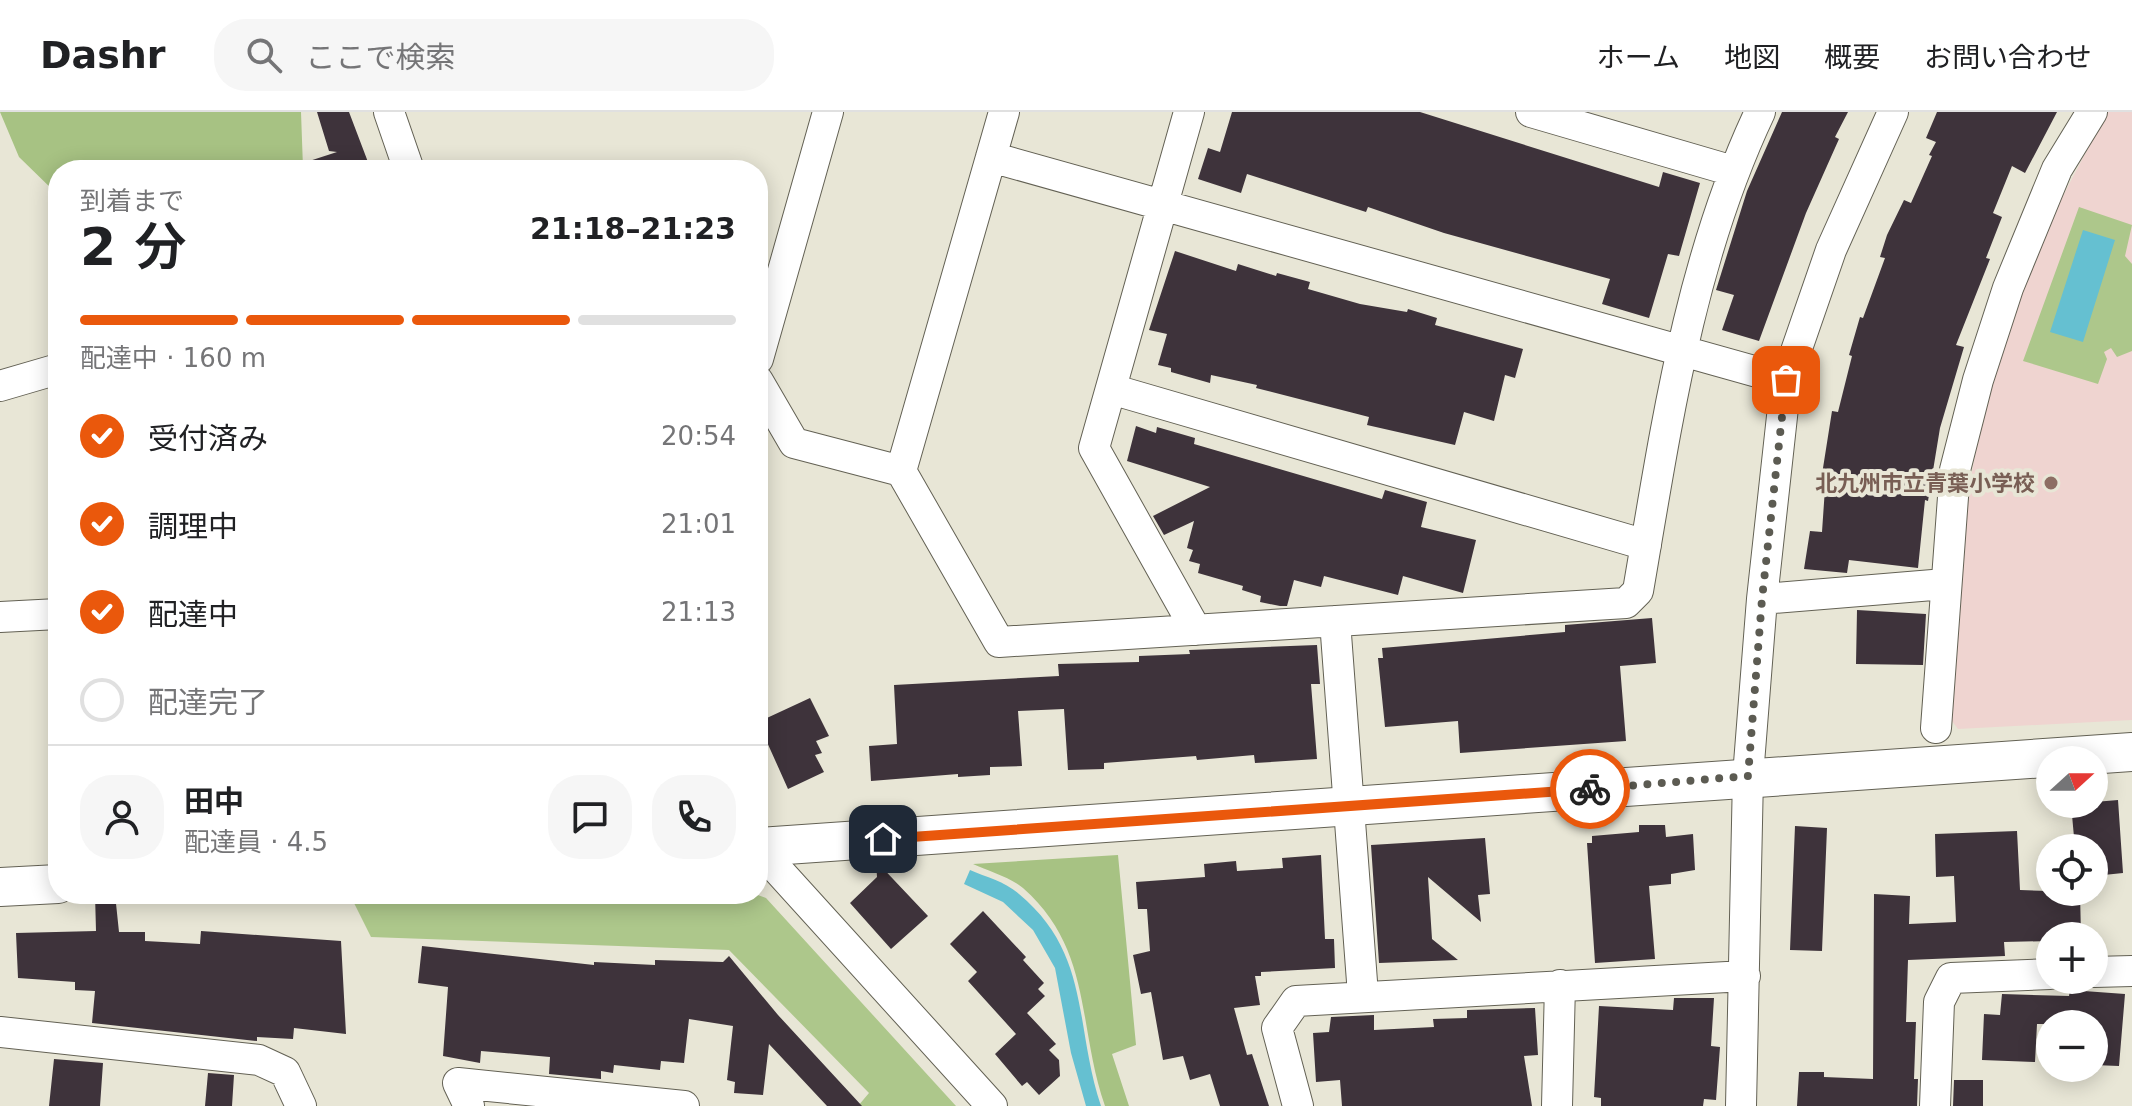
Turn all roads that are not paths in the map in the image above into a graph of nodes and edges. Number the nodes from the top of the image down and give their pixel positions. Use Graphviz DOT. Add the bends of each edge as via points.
graph roads {
  1 [pos="389,112"];
  2 [pos="828,112"];
  3 [pos="1004,112"];
  4 [pos="1189,112"];
  5 [pos="1531,112"];
  6 [pos="1760,112"];
  7 [pos="1893,112"];
  8 [pos="2092,112"];
  9 [pos="991,157"];
  10 [pos="406,160"];
  11 [pos="1733,171"];
  12 [pos="1163,205"];
  13 [pos="768,324"];
  14 [pos="1680,351"];
  15 [pos="48,372"];
  16 [pos="1786,380"];
  17 [pos="0,386"];
  18 [pos="1111,389"];
  19 [pos="768,398"];
  20 [pos="901,471"];
  21 [pos="1646,545"];
  22 [pos="1945,584"];
  23 [pos="1762,599"];
  24 [pos="48,615"];
  25 [pos="0,617"];
  26 [pos="1335,621"];
  27 [pos="1196,630"];
  28 [pos="1936,728"];
  29 [pos="2132,752"];
  30 [pos="1748,776"];
  31 [pos="1350,808"];
  32 [pos="768,847"];
  33 [pos="768,859"];
  34 [pos="48,885"];
  35 [pos="0,887"];
  36 [pos="2132,971"];
  37 [pos="2108,972"];
  38 [pos="2036,975"];
  39 [pos="1745,976"];
  40 [pos="1560,985"];
  41 [pos="1363,995"];
  42 [pos="0,1032"];
  43 [pos="301,1106"];
  44 [pos="469,1106"];
  45 [pos="684,1106"];
  46 [pos="992,1106"];
  47 [pos="1298,1106"];
  48 [pos="1557,1106"];
  49 [pos="1741,1106"];
  50 [pos="1935,1106"];
  1 -- 10 [label="street"];
  2 -- 13 [label="street"];
  3 -- 9 [label="street"];
  4 -- 12 [label="street"];
  5 -- 11 [label="street"];
  6 -- 11 [label="street"];
  7 -- 16 [label="street" via="1831,250"];
  8 -- 22 [label="street" via="2052,183 2008,288 1978,380 1955,470"];
  9 -- 12 [label="street"];
  9 -- 20 [label="street"];
  11 -- 14 [label="street"];
  12 -- 14 [label="street"];
  12 -- 18 [label="street"];
  14 -- 16 [label="street"];
  14 -- 21 [label="street"];
  15 -- 17 [label="street"];
  16 -- 23 [label="street"];
  18 -- 21 [label="street"];
  18 -- 27 [label="street" via="1094,448"];
  19 -- 20 [label="street" via="794,443"];
  20 -- 27 [label="street" via="999,642"];
  21 -- 26 [label="street" via="1638,591 1626,603"];
  22 -- 23 [label="street"];
  22 -- 28 [label="street"];
  23 -- 30 [label="street"];
  24 -- 25 [label="street"];
  26 -- 27 [label="street"];
  26 -- 31 [label="street"];
  29 -- 30 [label="street"];
  30 -- 31 [label="street"];
  30 -- 39 [label="street"];
  31 -- 32 [label="street"];
  31 -- 41 [label="street"];
  33 -- 46 [label="street"];
  34 -- 35 [label="street"];
  36 -- 37 [label="street"];
  38 -- 50 [label="street" via="1951,978 1939,1002"];
  39 -- 40 [label="street"];
  39 -- 49 [label="street"];
  40 -- 41 [label="street"];
  40 -- 48 [label="street"];
  41 -- 47 [label="street" via="1296,1001 1277,1028"];
  42 -- 43 [label="street" via="259,1060 285,1072"];
  44 -- 45 [label="street" via="458,1083"];
}
